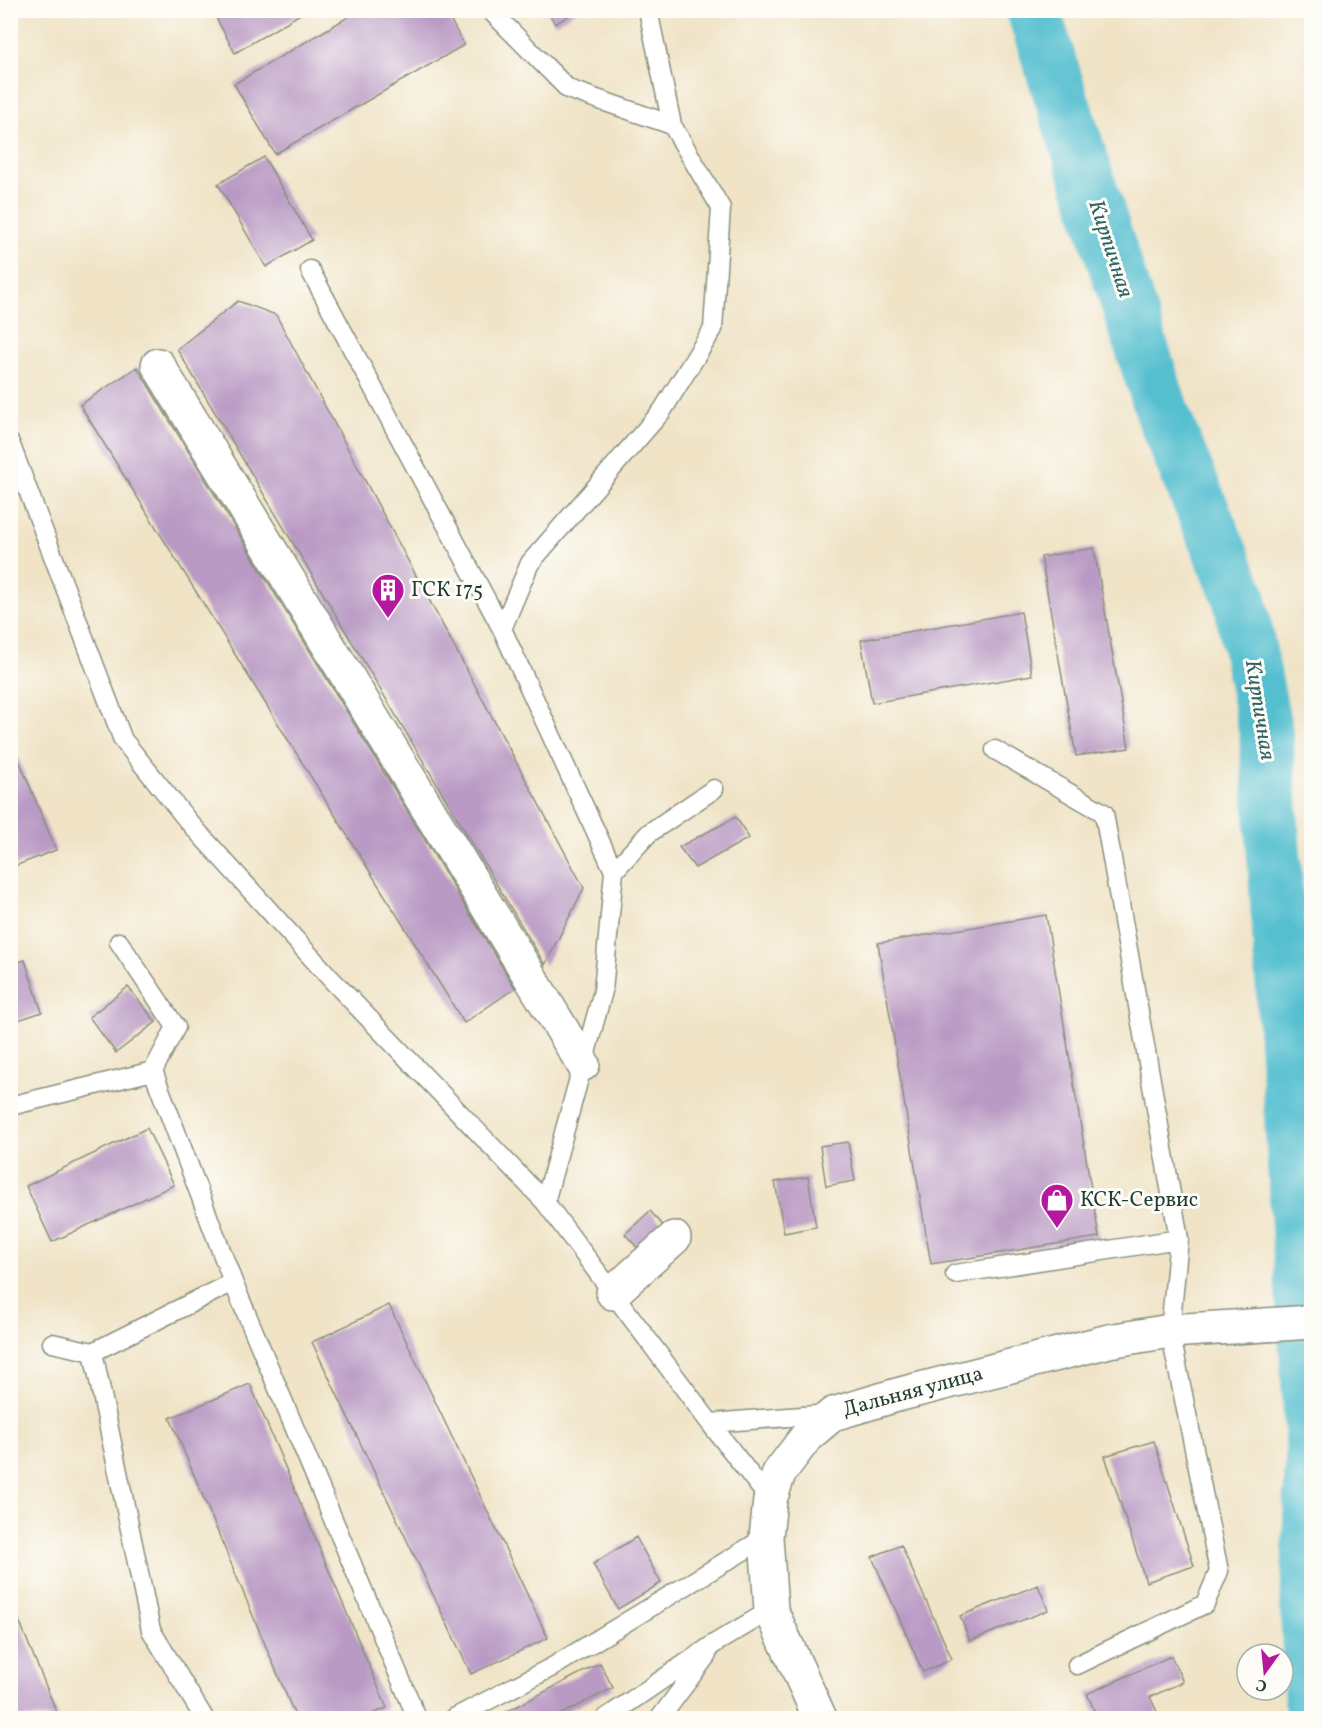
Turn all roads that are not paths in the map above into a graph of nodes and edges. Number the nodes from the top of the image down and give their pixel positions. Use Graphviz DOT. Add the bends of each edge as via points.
graph roads {
  1 [pos="490,10"];
  2 [pos="648,10"];
  3 [pos="672,125"];
  4 [pos="310,270"];
  5 [pos="158,365"];
  6 [pos="10,443"];
  7 [pos="502,629"];
  8 [pos="995,750"];
  9 [pos="714,789"];
  10 [pos="614,871"];
  11 [pos="119,942"];
  12 [pos="583,1064"];
  13 [pos="153,1071"];
  14 [pos="10,1106"];
  15 [pos="545,1202"];
  16 [pos="674,1238"];
  17 [pos="1179,1239"];
  18 [pos="955,1274"];
  19 [pos="233,1282"];
  20 [pos="613,1293"];
  21 [pos="1311,1322"];
  22 [pos="1170,1331"];
  23 [pos="52,1343"];
  24 [pos="93,1352"];
  25 [pos="833,1414"];
  26 [pos="710,1423"];
  27 [pos="770,1500"];
  28 [pos="766,1537"];
  29 [pos="771,1610"];
  30 [pos="717,1642"];
  31 [pos="1077,1665"];
  32 [pos="204,1719"];
  33 [pos="417,1719"];
  34 [pos="454,1719"];
  35 [pos="606,1719"];
  36 [pos="660,1719"];
  37 [pos="820,1719"];
  1 -- 3 [label="lane" via="567,89"];
  2 -- 3 [label="lane"];
  3 -- 7 [label="lane" via="721,208 713,329 662,411 531,563"];
  4 -- 7 [label="lane"];
  5 -- 12 [label="street"];
  6 -- 15 [label="lane" via="123,740 188,821 324,971"];
  7 -- 10 [label="lane"];
  8 -- 17 [label="lane" via="1104,813"];
  9 -- 10 [label="lane" via="649,833"];
  10 -- 12 [label="lane" via="603,991"];
  11 -- 13 [label="lane" via="176,1027"];
  12 -- 15 [label="lane"];
  13 -- 14 [label="lane"];
  13 -- 19 [label="lane"];
  15 -- 20 [label="lane"];
  16 -- 20 [label="street"];
  17 -- 18 [label="lane"];
  17 -- 22 [label="lane"];
  19 -- 24 [label="lane"];
  19 -- 33 [label="lane"];
  20 -- 26 [label="lane"];
  21 -- 22 [label="street, Дальняя улица"];
  22 -- 25 [label="street, Дальняя улица" via="1109,1341"];
  22 -- 31 [label="lane" via="1219,1571 1205,1604"];
  23 -- 24 [label="lane"];
  24 -- 32 [label="lane" via="151,1630"];
  25 -- 26 [label="lane"];
  25 -- 27 [label="street, Дальняя улица" via="807,1436 779,1473"];
  26 -- 27 [label="lane"];
  27 -- 28 [label="street, Дальняя улица"];
  28 -- 29 [label="street, Дальняя улица"];
  28 -- 34 [label="lane" via="554,1666"];
  29 -- 30 [label="lane"];
  29 -- 37 [label="street, Дальняя улица"];
  30 -- 35 [label="lane"];
  30 -- 36 [label="lane"];
}
